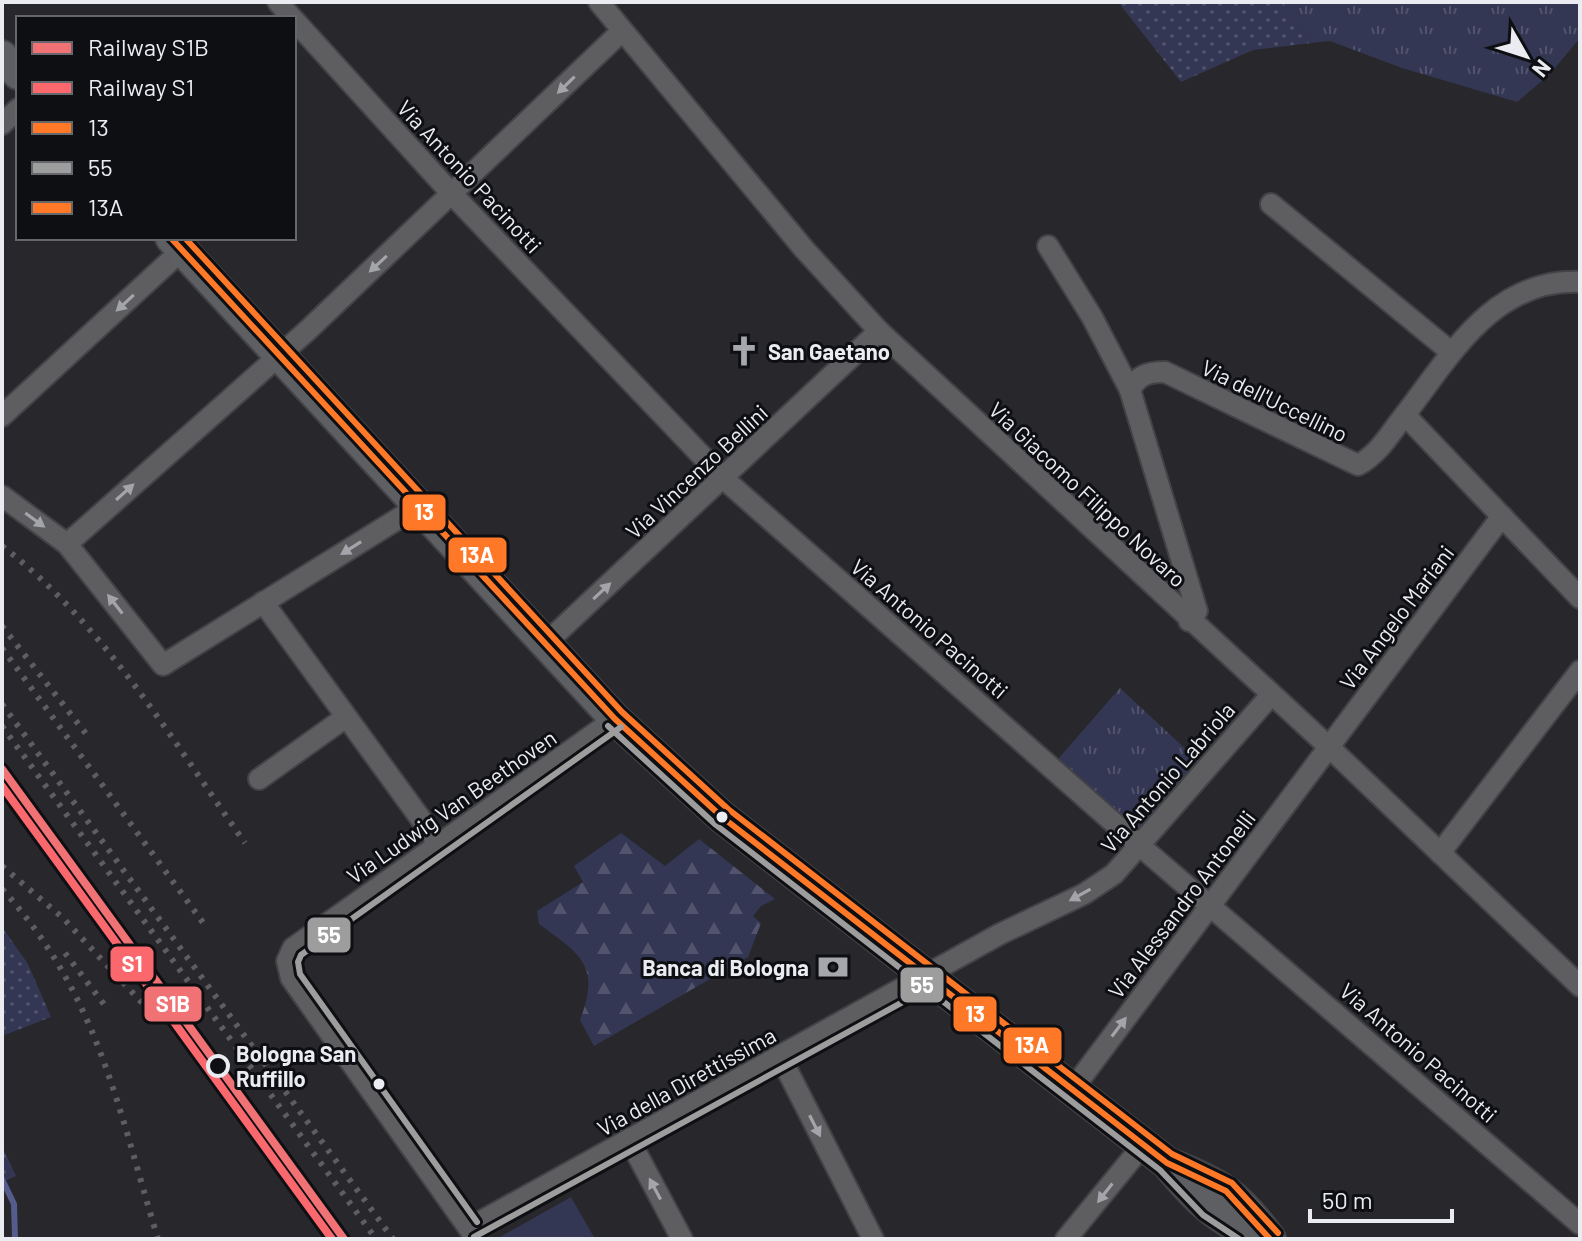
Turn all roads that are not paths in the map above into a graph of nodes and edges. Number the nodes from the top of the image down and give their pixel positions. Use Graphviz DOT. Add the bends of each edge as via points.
graph roads {
  1 [pos="599,2"];
  2 [pos="296,22"];
  3 [pos="622,31"];
  4 [pos="2,56"];
  5 [pos="16,72"];
  6 [pos="452,194"];
  7 [pos="1271,204"];
  8 [pos="176,244"];
  9 [pos="1048,246"];
  10 [pos="1580,282"];
  11 [pos="879,331"];
  12 [pos="1451,352"];
  13 [pos="277,355"];
  14 [pos="1130,390"];
  15 [pos="1405,415"];
  16 [pos="2,416"];
  17 [pos="724,479"];
  18 [pos="2,496"];
  19 [pos="417,507"];
  20 [pos="1502,516"];
  21 [pos="67,544"];
  22 [pos="1580,598"];
  23 [pos="263,602"];
  24 [pos="1189,621"];
  25 [pos="545,644"];
  26 [pos="1580,671"];
  27 [pos="1271,695"];
  28 [pos="346,717"];
  29 [pos="615,719"];
  30 [pos="1329,747"];
  31 [pos="259,779"];
  32 [pos="439,844"];
  33 [pos="1139,845"];
  34 [pos="1440,853"];
  35 [pos="1211,904"];
  36 [pos="927,977"];
  37 [pos="1580,986"];
  38 [pos="780,1056"];
  39 [pos="1072,1090"];
  40 [pos="629,1139"];
  41 [pos="1143,1145"];
  42 [pos="1167,1163"];
  43 [pos="1580,1224"];
  44 [pos="473,1233"];
  45 [pos="682,1239"];
  46 [pos="873,1239"];
  47 [pos="1066,1239"];
  48 [pos="1262,1239"];
  49 [pos="1270,1239"];
  1 -- 3 [label="street, Via Giacomo Filippo Novaro"];
  2 -- 6 [label="street, Via Antonio Pacinotti"];
  3 -- 6 [label="street, one-way"];
  3 -- 11 [label="street, Via Giacomo Filippo Novaro"];
  4 -- 5 [label="main road"];
  6 -- 13 [label="street, one-way"];
  6 -- 17 [label="street, Via Antonio Pacinotti"];
  7 -- 12 [label="street"];
  8 -- 13 [label="main road"];
  8 -- 16 [label="street, one-way"];
  9 -- 14 [label="street"];
  10 -- 12 [label="street, Via dell'Uccellino" via="1523,292 1472,327"];
  11 -- 17 [label="street, Via Vincenzo Bellini"];
  11 -- 24 [label="street, Via Giacomo Filippo Novaro"];
  12 -- 15 [label="street, Via dell'Uccellino"];
  13 -- 19 [label="main road"];
  21 -- 13 [label="street, one-way"];
  14 -- 15 [label="street, Via dell'Uccellino" via="1148,372 1165,372 1358,465"];
  14 -- 24 [label="street" via="1193,593 1197,611"];
  15 -- 20 [label="street"];
  25 -- 17 [label="street, Via Vincenzo Bellini, one-way"];
  17 -- 33 [label="street, Via Antonio Pacinotti"];
  18 -- 21 [label="street, one-way"];
  19 -- 23 [label="street, one-way"];
  19 -- 25 [label="main road"];
  20 -- 22 [label="street"];
  20 -- 30 [label="street, Via Angelo Mariani"];
  23 -- 21 [label="street, one-way" via="163,665"];
  23 -- 28 [label="street"];
  24 -- 27 [label="street, Via Giacomo Filippo Novaro"];
  25 -- 29 [label="main road"];
  26 -- 34 [label="street"];
  27 -- 30 [label="street, Via Giacomo Filippo Novaro"];
  27 -- 33 [label="street, Via Antonio Labriola"];
  28 -- 31 [label="street"];
  28 -- 32 [label="street"];
  29 -- 32 [label="street, Via Ludwig Van Beethoven"];
  29 -- 36 [label="main road" via="722,817"];
  30 -- 34 [label="street, Via Giacomo Filippo Novaro"];
  30 -- 35 [label="street, Via Alessandro Antonelli"];
  32 -- 44 [label="street, Via Ludwig Van Beethoven" via="293,948 287,961 291,978"];
  33 -- 35 [label="street, Via Antonio Pacinotti"];
  33 -- 36 [label="street, Via Antonio Labriola, one-way" via="1114,874 1084,894"];
  34 -- 37 [label="street, Via Giacomo Filippo Novaro"];
  39 -- 35 [label="street, Via Alessandro Antonelli, one-way"];
  35 -- 43 [label="street, Via Antonio Pacinotti"];
  36 -- 38 [label="street, Via della Direttissima"];
  36 -- 39 [label="main road"];
  38 -- 40 [label="street, Via della Direttissima"];
  38 -- 46 [label="street, one-way"];
  39 -- 41 [label="main road"];
  40 -- 44 [label="street, Via della Direttissima"];
  45 -- 40 [label="street, one-way"];
  41 -- 42 [label="main road"];
  41 -- 47 [label="street, one-way"];
  42 -- 48 [label="main road" via="1199,1202 1228,1224"];
  42 -- 49 [label="main road" via="1214,1181 1245,1204"];
}
